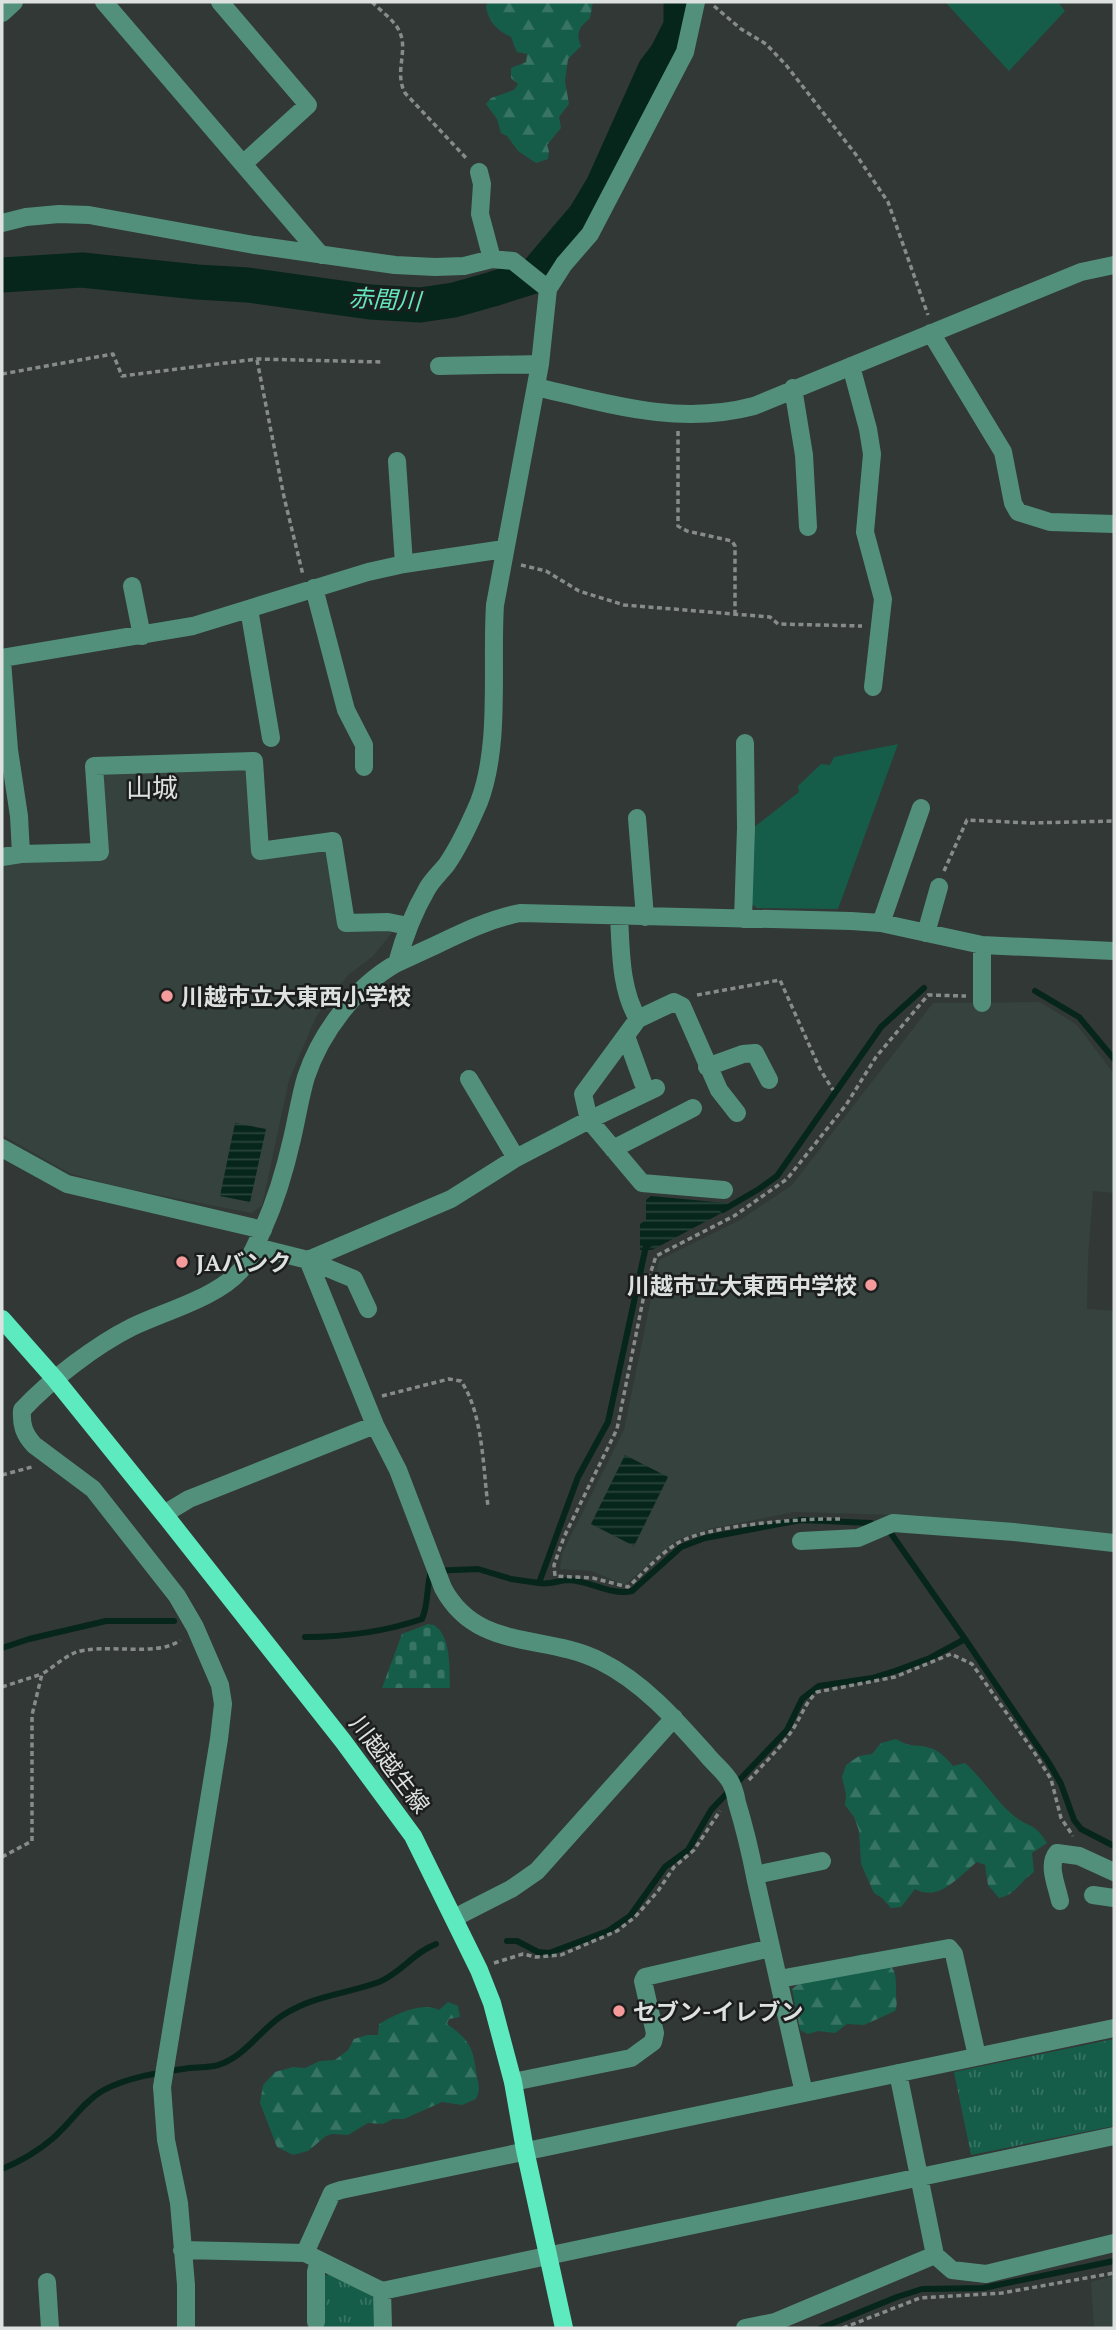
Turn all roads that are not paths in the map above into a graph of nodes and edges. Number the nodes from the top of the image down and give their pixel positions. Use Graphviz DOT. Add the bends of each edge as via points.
graph roads {
  1 [pos="14,2"];
  2 [pos="104,2"];
  3 [pos="220,2"];
  4 [pos="703,3"];
  5 [pos="2,13"];
  6 [pos="243,164"];
  7 [pos="479,172"];
  8 [pos="2,223"];
  9 [pos="321,255"];
  10 [pos="492,259"];
  11 [pos="1114,265"];
  12 [pos="536,280"];
  13 [pos="933,332"];
  14 [pos="540,365"];
  15 [pos="439,366"];
  16 [pos="851,366"];
  17 [pos="536,387"];
  18 [pos="793,388"];
  19 [pos="397,461"];
  20 [pos="1114,524"];
  21 [pos="808,527"];
  22 [pos="503,555"];
  23 [pos="404,564"];
  24 [pos="132,586"];
  25 [pos="310,589"];
  26 [pos="249,608"];
  27 [pos="142,636"];
  28 [pos="2,659"];
  29 [pos="873,687"];
  30 [pos="271,738"];
  31 [pos="745,743"];
  32 [pos="364,767"];
  33 [pos="921,808"];
  34 [pos="637,818"];
  35 [pos="21,855"];
  36 [pos="2,857"];
  37 [pos="939,887"];
  38 [pos="619,916"];
  39 [pos="645,916"];
  40 [pos="743,919"];
  41 [pos="881,923"];
  42 [pos="408,926"];
  43 [pos="926,933"];
  44 [pos="982,945"];
  45 [pos="1114,951"];
  46 [pos="397,964"];
  47 [pos="982,999"];
  48 [pos="638,1019"];
  49 [pos="626,1036"];
  50 [pos="707,1067"];
  51 [pos="468,1079"];
  52 [pos="769,1080"];
  53 [pos="692,1108"];
  54 [pos="737,1113"];
  55 [pos="589,1120"];
  56 [pos="2,1148"];
  57 [pos="613,1149"];
  58 [pos="516,1158"];
  59 [pos="724,1190"];
  60 [pos="263,1230"];
  61 [pos="256,1247"];
  62 [pos="308,1261"];
  63 [pos="368,1309"];
  64 [pos="2,1319"];
  65 [pos="55,1379"];
  66 [pos="375,1425"];
  67 [pos="164,1514"];
  68 [pos="801,1541"];
  69 [pos="1114,1544"];
  70 [pos="674,1718"];
  71 [pos="822,1861"];
  72 [pos="1114,1872"];
  73 [pos="755,1875"];
  74 [pos="1093,1895"];
  75 [pos="1114,1898"];
  76 [pos="1060,1901"];
  77 [pos="454,1918"];
  78 [pos="771,1948"];
  79 [pos="779,1979"];
  80 [pos="1114,2028"];
  81 [pos="977,2056"];
  82 [pos="898,2073"];
  83 [pos="513,2082"];
  84 [pos="804,2093"];
  85 [pos="1114,2136"];
  86 [pos="525,2150"];
  87 [pos="918,2176"];
  88 [pos="1114,2243"];
  89 [pos="182,2250"];
  90 [pos="549,2255"];
  91 [pos="935,2255"];
  92 [pos="312,2257"];
  93 [pos="47,2282"];
  94 [pos="382,2291"];
  95 [pos="316,2322"];
  96 [pos="50,2328"];
  97 [pos="186,2328"];
  98 [pos="383,2328"];
  99 [pos="564,2328"];
  100 [pos="746,2328"];
  1 -- 5 [label="street"];
  2 -- 6 [label="street"];
  3 -- 6 [label="street" via="308,105"];
  4 -- 12 [label="street" via="685,52 590,234 564,264"];
  6 -- 9 [label="street"];
  7 -- 10 [label="street" via="480,214"];
  8 -- 9 [label="street" via="26,217 89,215"];
  9 -- 10 [label="street" via="435,267"];
  10 -- 12 [label="street" via="513,261"];
  11 -- 13 [label="street" via="1081,272"];
  12 -- 14 [label="street"];
  13 -- 16 [label="street"];
  13 -- 20 [label="street" via="1003,452 1018,512 1050,522"];
  14 -- 15 [label="street"];
  14 -- 17 [label="street"];
  16 -- 18 [label="street"];
  16 -- 29 [label="street" via="872,454 865,532 883,599"];
  17 -- 18 [label="street" via="678,415 735,411"];
  17 -- 22 [label="street"];
  18 -- 21 [label="street" via="804,455"];
  19 -- 23 [label="street"];
  22 -- 23 [label="street"];
  22 -- 42 [label="street" via="492,641 493,713 480,799 462,839 428,886"];
  23 -- 25 [label="street"];
  24 -- 27 [label="street"];
  25 -- 26 [label="street"];
  25 -- 32 [label="street" via="346,709 364,745"];
  26 -- 27 [label="street"];
  26 -- 30 [label="street"];
  27 -- 28 [label="street"];
  28 -- 35 [label="street"];
  31 -- 40 [label="street"];
  33 -- 41 [label="street"];
  34 -- 39 [label="street"];
  35 -- 36 [label="street"];
  35 -- 42 [label="street" via="100,852 94,766 254,761 260,851 333,841 346,923"];
  37 -- 43 [label="street"];
  38 -- 39 [label="street"];
  38 -- 46 [label="street" via="520,913 482,924"];
  38 -- 48 [label="street" via="628,996"];
  39 -- 40 [label="street"];
  40 -- 41 [label="street"];
  41 -- 43 [label="street"];
  42 -- 46 [label="street"];
  43 -- 44 [label="street"];
  44 -- 45 [label="street"];
  44 -- 47 [label="street"];
  46 -- 60 [label="street" via="357,994 314,1056 286,1167"];
  48 -- 49 [label="street"];
  48 -- 50 [label="street" via="674,1002 680,1004"];
  49 -- 55 [label="street" via="583,1094"];
  49 -- 55 [label="street" via="649,1086"];
  50 -- 52 [label="street" via="755,1053"];
  50 -- 54 [label="street"];
  51 -- 58 [label="street"];
  53 -- 57 [label="street"];
  55 -- 57 [label="street"];
  55 -- 58 [label="street"];
  56 -- 60 [label="street" via="67,1184"];
  57 -- 59 [label="street" via="642,1183"];
  58 -- 62 [label="street" via="451,1199"];
  60 -- 61 [label="street"];
  61 -- 62 [label="street"];
  61 -- 65 [label="street" via="239,1273 226,1283 106,1342"];
  62 -- 63 [label="street" via="354,1279"];
  62 -- 66 [label="street"];
  64 -- 65 [label="main road, 川越越生線"];
  65 -- 67 [label="main road, 川越越生線"];
  65 -- 89 [label="street" via="22,1410 26,1436 93,1489 177,1595 214,1666 223,1704 162,2087"];
  66 -- 67 [label="street" via="189,1499"];
  66 -- 70 [label="street" via="452,1604 477,1625 513,1640 558,1646 600,1661"];
  67 -- 77 [label="main road, 川越越生線" via="379,1788 413,1836"];
  68 -- 69 [label="street" via="858,1538 893,1523"];
  70 -- 73 [label="street" via="733,1788"];
  70 -- 77 [label="street" via="537,1871"];
  71 -- 73 [label="street"];
  72 -- 76 [label="street" via="1079,1856 1057,1853 1052,1870"];
  73 -- 78 [label="street"];
  74 -- 75 [label="street"];
  77 -- 83 [label="main road, 川越越生線" via="492,2003"];
  78 -- 79 [label="street"];
  78 -- 83 [label="street" via="645,1977 655,2033 653,2042 631,2058"];
  79 -- 81 [label="street" via="949,1948"];
  79 -- 84 [label="street"];
  80 -- 81 [label="street"];
  81 -- 82 [label="street"];
  82 -- 84 [label="street"];
  82 -- 87 [label="street"];
  83 -- 86 [label="main road, 川越越生線"];
  84 -- 86 [label="street"];
  85 -- 87 [label="street"];
  86 -- 90 [label="main road, 川越越生線"];
  86 -- 92 [label="street" via="332,2193"];
  87 -- 90 [label="street"];
  87 -- 91 [label="street"];
  88 -- 91 [label="street" via="986,2274 952,2270"];
  89 -- 92 [label="street"];
  89 -- 97 [label="street"];
  90 -- 94 [label="street"];
  90 -- 99 [label="main road, 川越越生線"];
  91 -- 100 [label="street" via="775,2322"];
  92 -- 94 [label="street"];
  92 -- 95 [label="street"];
  93 -- 96 [label="street"];
  94 -- 98 [label="street"];
}
